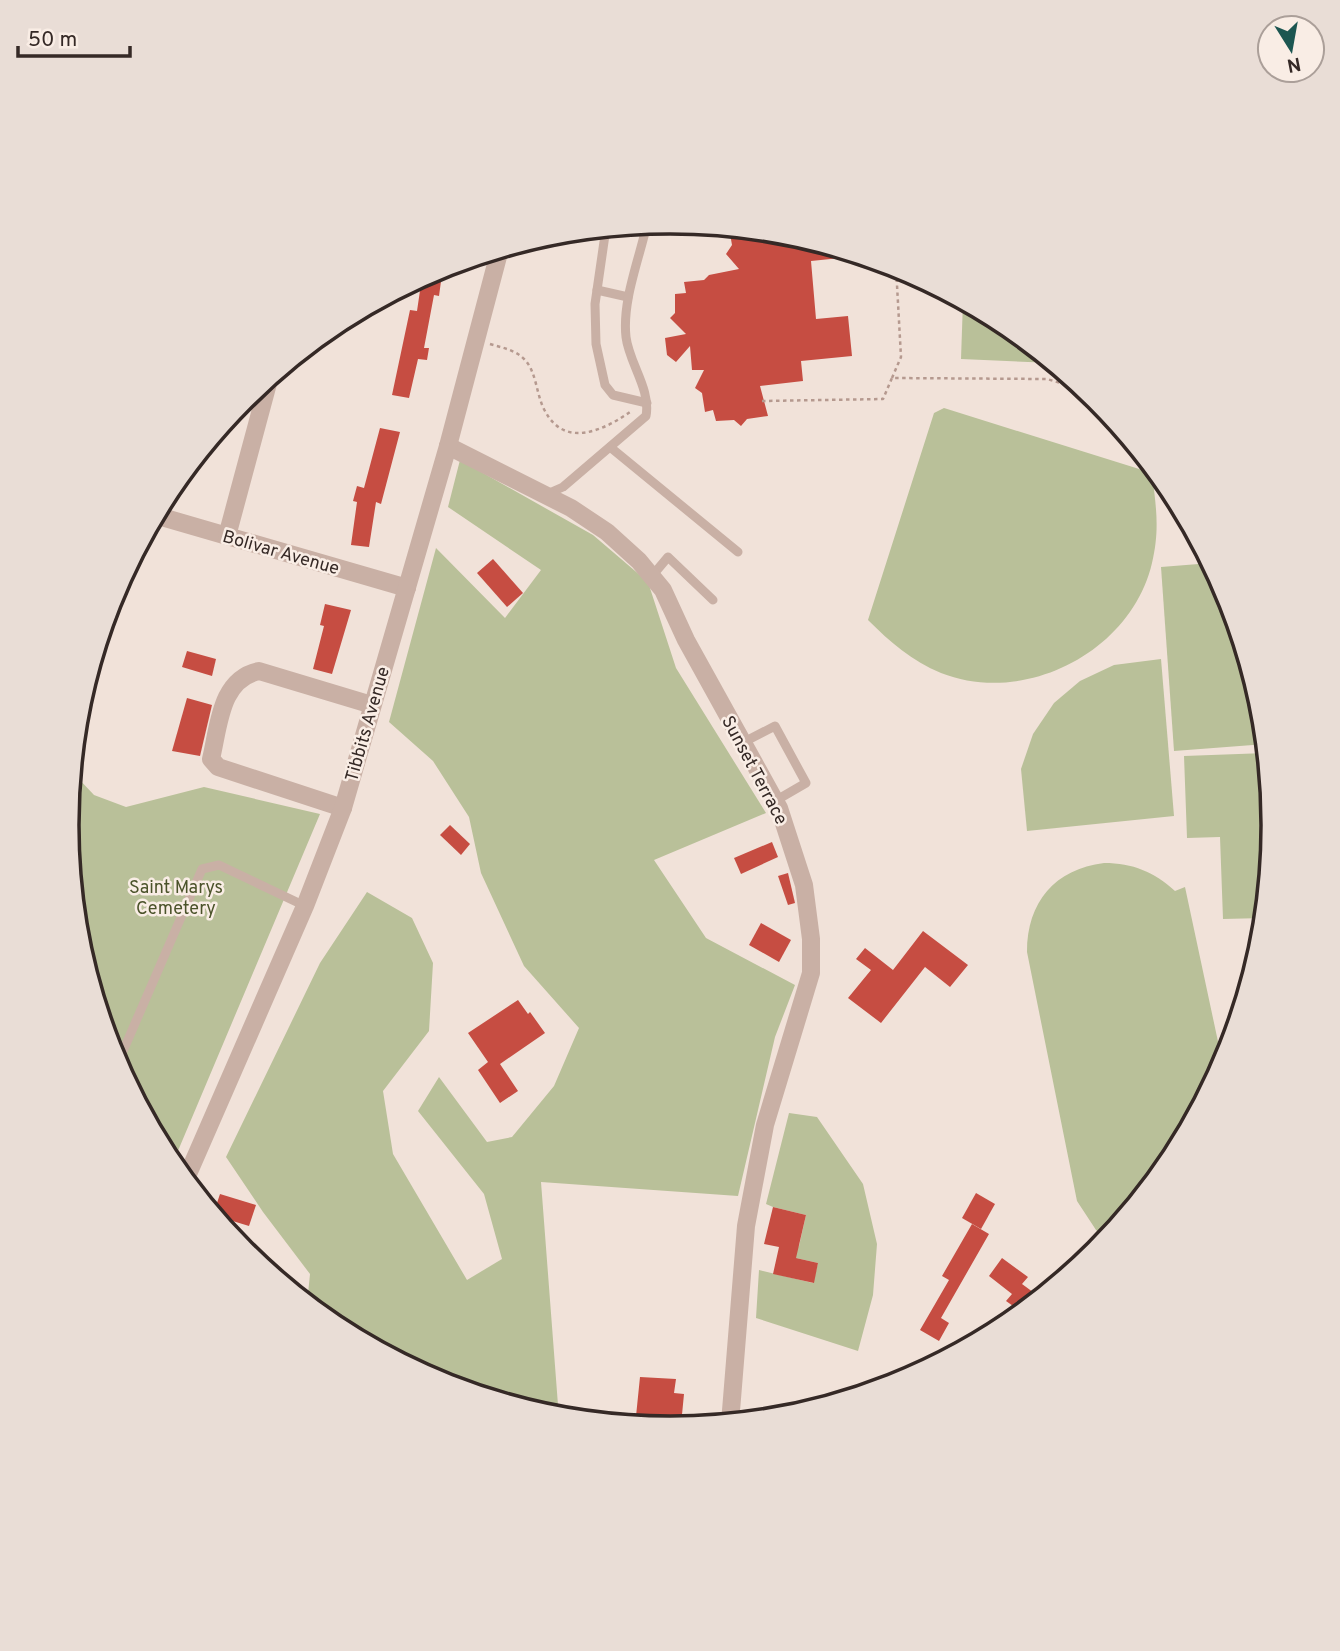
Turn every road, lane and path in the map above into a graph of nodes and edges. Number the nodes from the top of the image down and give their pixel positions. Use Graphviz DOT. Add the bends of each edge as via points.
graph roads {
  1 [pos="644,235"];
  2 [pos="605,238"];
  3 [pos="497,260"];
  4 [pos="897,279"];
  5 [pos="597,290"];
  6 [pos="628,297"];
  7 [pos="487,343"];
  8 [pos="892,378"];
  9 [pos="1063,384"];
  10 [pos="265,395"];
  11 [pos="762,401"];
  12 [pos="647,403"];
  13 [pos="633,410"];
  14 [pos="448,446"];
  15 [pos="610,447"];
  16 [pos="545,494"];
  17 [pos="165,518"];
  18 [pos="227,536"];
  19 [pos="738,552"];
  20 [pos="652,576"];
  21 [pos="407,588"];
  22 [pos="713,600"];
  23 [pos="372,705"];
  24 [pos="742,743"];
  25 [pos="775,801"];
  26 [pos="343,808"];
  27 [pos="305,906"];
  28 [pos="123,1050"];
  29 [pos="190,1170"];
  30 [pos="731,1413"];
  1 -- 6 [label="lane"];
  2 -- 5 [label="lane"];
  3 -- 14 [label="street, Tibbits Avenue"];
  4 -- 8 [label="path" via="901,358"];
  5 -- 6 [label="lane"];
  5 -- 12 [label="lane" via="596,344 605,385 613,396"];
  6 -- 12 [label="lane" via="627,344"];
  7 -- 13 [label="path" via="513,350 526,361 545,412 559,427 570,432 601,430"];
  8 -- 9 [label="path" via="1047,379"];
  8 -- 11 [label="path" via="883,399"];
  10 -- 18 [label="street"];
  12 -- 15 [label="lane" via="646,416"];
  14 -- 16 [label="street, Sunset Terrace"];
  14 -- 21 [label="street, Tibbits Avenue"];
  15 -- 16 [label="lane" via="563,487"];
  15 -- 19 [label="lane"];
  16 -- 20 [label="street, Sunset Terrace" via="607,532"];
  17 -- 18 [label="street, Bolivar Avenue"];
  18 -- 21 [label="street, Bolivar Avenue"];
  20 -- 22 [label="lane" via="668,556"];
  20 -- 24 [label="street, Sunset Terrace"];
  21 -- 23 [label="street, Tibbits Avenue"];
  23 -- 26 [label="street, Tibbits Avenue"];
  23 -- 26 [label="street" via="259,671 236,681 227,693 211,759 218,767"];
  24 -- 25 [label="street, Sunset Terrace"];
  24 -- 25 [label="lane" via="775,726 806,783"];
  25 -- 30 [label="street, Sunset Terrace" via="804,885 811,973 765,1125 746,1226"];
  26 -- 27 [label="street, Tibbits Avenue"];
  27 -- 28 [label="lane" via="219,865 202,869"];
  27 -- 29 [label="street, Tibbits Avenue"];
}
